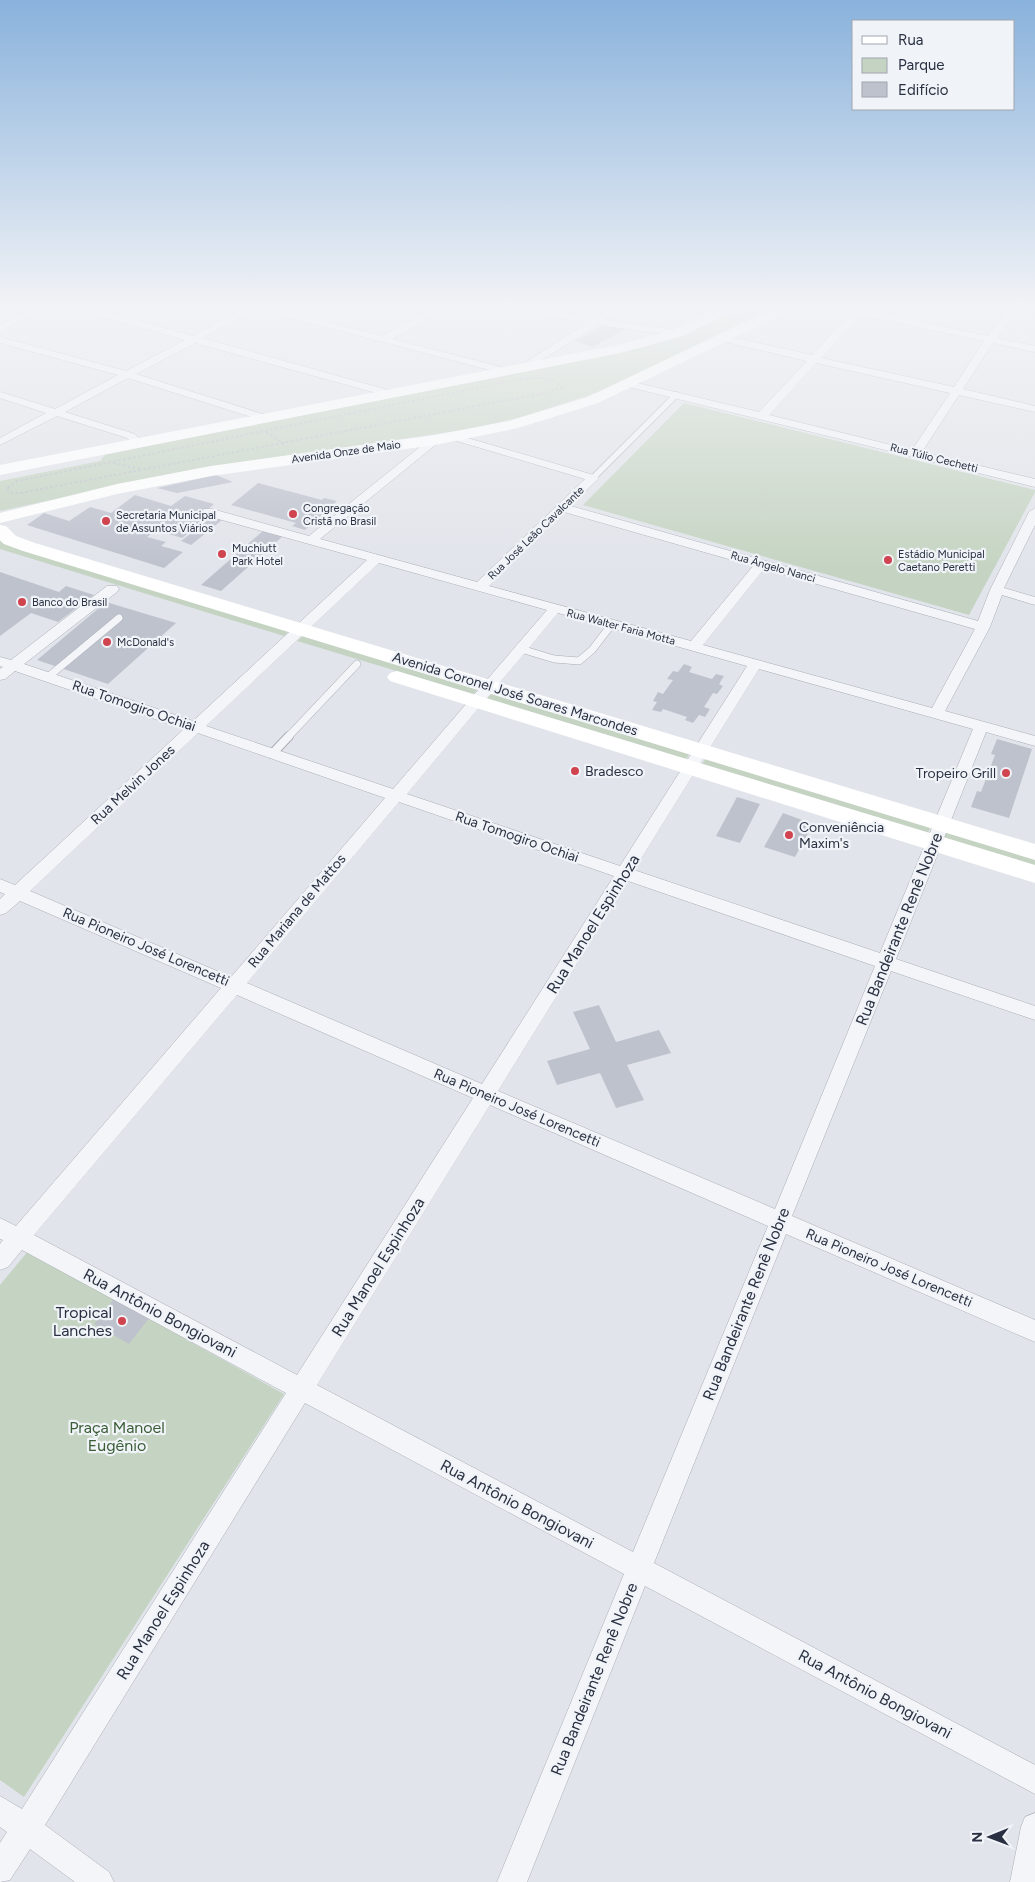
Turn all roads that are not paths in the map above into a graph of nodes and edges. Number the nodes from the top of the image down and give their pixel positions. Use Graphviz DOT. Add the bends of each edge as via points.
graph roads {
  1 [pos="956,392"];
  2 [pos="95,393"];
  3 [pos="176,393"];
  4 [pos="387,393"];
  5 [pos="397,393"];
  6 [pos="609,393"];
  7 [pos="667,393"];
  8 [pos="783,393"];
  9 [pos="960,393"];
  10 [pos="391,394"];
  11 [pos="0,395"];
  12 [pos="676,395"];
  13 [pos="1035,409"];
  14 [pos="58,413"];
  15 [pos="762,416"];
  16 [pos="264,426"];
  17 [pos="454,437"];
  18 [pos="435,440"];
  19 [pos="0,442"];
  20 [pos="138,443"];
  21 [pos="915,454"];
  22 [pos="0,470"];
  23 [pos="593,478"];
  24 [pos="1035,483"];
  25 [pos="563,508"];
  26 [pos="208,512"];
  27 [pos="1035,512"];
  28 [pos="0,518"];
  29 [pos="0,530"];
  30 [pos="310,541"];
  31 [pos="0,555"];
  32 [pos="376,559"];
  33 [pos="761,564"];
  34 [pos="479,588"];
  35 [pos="112,590"];
  36 [pos="997,590"];
  37 [pos="1035,601"];
  38 [pos="555,609"];
  39 [pos="119,618"];
  40 [pos="612,624"];
  41 [pos="983,627"];
  42 [pos="294,636"];
  43 [pos="694,647"];
  44 [pos="521,649"];
  45 [pos="7,663"];
  46 [pos="357,664"];
  47 [pos="755,664"];
  48 [pos="0,676"];
  49 [pos="48,677"];
  50 [pos="482,694"];
  51 [pos="936,714"];
  52 [pos="981,726"];
  53 [pos="195,728"];
  54 [pos="1035,741"];
  55 [pos="272,754"];
  56 [pos="696,759"];
  57 [pos="396,796"];
  58 [pos="938,832"];
  59 [pos="1035,852"];
  60 [pos="624,873"];
  61 [pos="1035,874"];
  62 [pos="0,885"];
  63 [pos="18,892"];
  64 [pos="0,909"];
  65 [pos="885,962"];
  66 [pos="234,985"];
  67 [pos="1035,1012"];
  68 [pos="486,1094"];
  69 [pos="780,1221"];
  70 [pos="9,1233"];
  71 [pos="0,1260"];
  72 [pos="1035,1331"];
  73 [pos="302,1389"];
  74 [pos="639,1569"];
  75 [pos="1035,1780"];
  76 [pos="0,1810"];
  77 [pos="1035,1826"];
  78 [pos="26,1829"];
  79 [pos="0,1870"];
  80 [pos="99,1882"];
  81 [pos="512,1882"];
  82 [pos="1025,1882"];
  1 -- 21 [label="street"];
  2 -- 14 [label="street"];
  3 -- 16 [label="street"];
  4 -- 10 [label="street"];
  5 -- 10 [label="street"];
  6 -- 17 [label="street, Avenida Onze de Maio" via="521,422"];
  7 -- 12 [label="street, Rua Túlio Cechetti"];
  8 -- 15 [label="street"];
  9 -- 13 [label="street"];
  10 -- 16 [label="street"];
  11 -- 14 [label="street"];
  12 -- 15 [label="street, Rua Túlio Cechetti"];
  12 -- 23 [label="lane"];
  14 -- 19 [label="street"];
  14 -- 20 [label="street" via="131,436"];
  15 -- 21 [label="street, Rua Túlio Cechetti"];
  16 -- 20 [label="street"];
  17 -- 18 [label="street, Avenida Onze de Maio"];
  17 -- 23 [label="street"];
  18 -- 28 [label="street, Avenida Onze de Maio" via="211,471 108,491"];
  18 -- 30 [label="street"];
  20 -- 22 [label="street"];
  21 -- 24 [label="street, Rua Túlio Cechetti"];
  23 -- 25 [label="street, Rua José Leão Cavalcante"];
  25 -- 33 [label="street, Rua Ângelo Nanci"];
  25 -- 34 [label="street, Rua José Leão Cavalcante"];
  26 -- 30 [label="street, Rua Walter Faria Motta"];
  27 -- 36 [label="street"];
  29 -- 42 [label="street, Avenida Coronel José Soares Marcondes" via="10,540 29,547"];
  30 -- 32 [label="street, Rua Walter Faria Motta"];
  31 -- 35 [label="street, Avenida Coronel José Soares Marcondes"];
  32 -- 34 [label="street, Rua Walter Faria Motta"];
  32 -- 42 [label="street, Rua Melvin Jones"];
  33 -- 41 [label="street, Rua Ângelo Nanci"];
  33 -- 43 [label="street"];
  34 -- 38 [label="street, Rua Walter Faria Motta"];
  35 -- 42 [label="street, Avenida Coronel José Soares Marcondes"];
  35 -- 45 [label="street"];
  36 -- 37 [label="street"];
  36 -- 41 [label="street"];
  38 -- 40 [label="street, Rua Walter Faria Motta"];
  38 -- 44 [label="street, Rua Mariana de Mattos"];
  39 -- 49 [label="lane"];
  40 -- 43 [label="street, Rua Walter Faria Motta"];
  40 -- 44 [label="lane" via="579,662"];
  41 -- 51 [label="street"];
  42 -- 46 [label="street, Avenida Coronel José Soares Marcondes"];
  42 -- 50 [label="street, Avenida Coronel José Soares Marcondes"];
  42 -- 53 [label="street, Rua Melvin Jones"];
  43 -- 47 [label="street, Rua Walter Faria Motta"];
  44 -- 50 [label="street, Rua Mariana de Mattos"];
  45 -- 48 [label="street"];
  45 -- 49 [label="street, Rua Tomogiro Ochiai"];
  46 -- 50 [label="street, Avenida Coronel José Soares Marcondes"];
  46 -- 55 [label="lane"];
  47 -- 51 [label="street, Rua Walter Faria Motta"];
  47 -- 56 [label="street, Rua Manoel Espinhoza"];
  49 -- 53 [label="street, Rua Tomogiro Ochiai"];
  50 -- 56 [label="street, Avenida Coronel José Soares Marcondes"];
  50 -- 57 [label="street, Rua Mariana de Mattos"];
  51 -- 52 [label="street, Rua Walter Faria Motta"];
  52 -- 54 [label="street, Rua Walter Faria Motta"];
  52 -- 58 [label="street, Rua Bandeirante Renê Nobre"];
  53 -- 55 [label="street, Rua Tomogiro Ochiai"];
  53 -- 63 [label="street, Rua Melvin Jones"];
  55 -- 57 [label="street, Rua Tomogiro Ochiai"];
  56 -- 58 [label="street, Avenida Coronel José Soares Marcondes"];
  56 -- 60 [label="street, Rua Manoel Espinhoza"];
  57 -- 60 [label="street, Rua Tomogiro Ochiai"];
  57 -- 66 [label="street, Rua Mariana de Mattos"];
  58 -- 59 [label="street, Avenida Coronel José Soares Marcondes"];
  58 -- 61 [label="street, Avenida Coronel José Soares Marcondes"];
  58 -- 65 [label="street, Rua Bandeirante Renê Nobre"];
  60 -- 65 [label="street, Rua Tomogiro Ochiai"];
  60 -- 68 [label="street, Rua Manoel Espinhoza"];
  62 -- 63 [label="street, Rua Pioneiro José Lorencetti"];
  63 -- 64 [label="street, Rua Melvin Jones"];
  63 -- 66 [label="street, Rua Pioneiro José Lorencetti"];
  65 -- 67 [label="street, Rua Tomogiro Ochiai"];
  65 -- 69 [label="street, Rua Bandeirante Renê Nobre"];
  66 -- 68 [label="street, Rua Pioneiro José Lorencetti"];
  66 -- 70 [label="street, Rua Mariana de Mattos"];
  68 -- 69 [label="street, Rua Pioneiro José Lorencetti"];
  68 -- 73 [label="street, Rua Manoel Espinhoza"];
  69 -- 72 [label="street, Rua Pioneiro José Lorencetti"];
  69 -- 74 [label="street, Rua Bandeirante Renê Nobre"];
  70 -- 71 [label="street, Rua Mariana de Mattos"];
  70 -- 73 [label="street, Rua Antônio Bongiovani"];
  73 -- 74 [label="street, Rua Antônio Bongiovani"];
  73 -- 78 [label="street, Rua Manoel Espinhoza"];
  74 -- 75 [label="street, Rua Antônio Bongiovani"];
  74 -- 81 [label="street, Rua Bandeirante Renê Nobre"];
  76 -- 78 [label="street"];
  77 -- 82 [label="street"];
  78 -- 79 [label="street, Rua Manoel Espinhoza"];
  78 -- 80 [label="street"];
}
